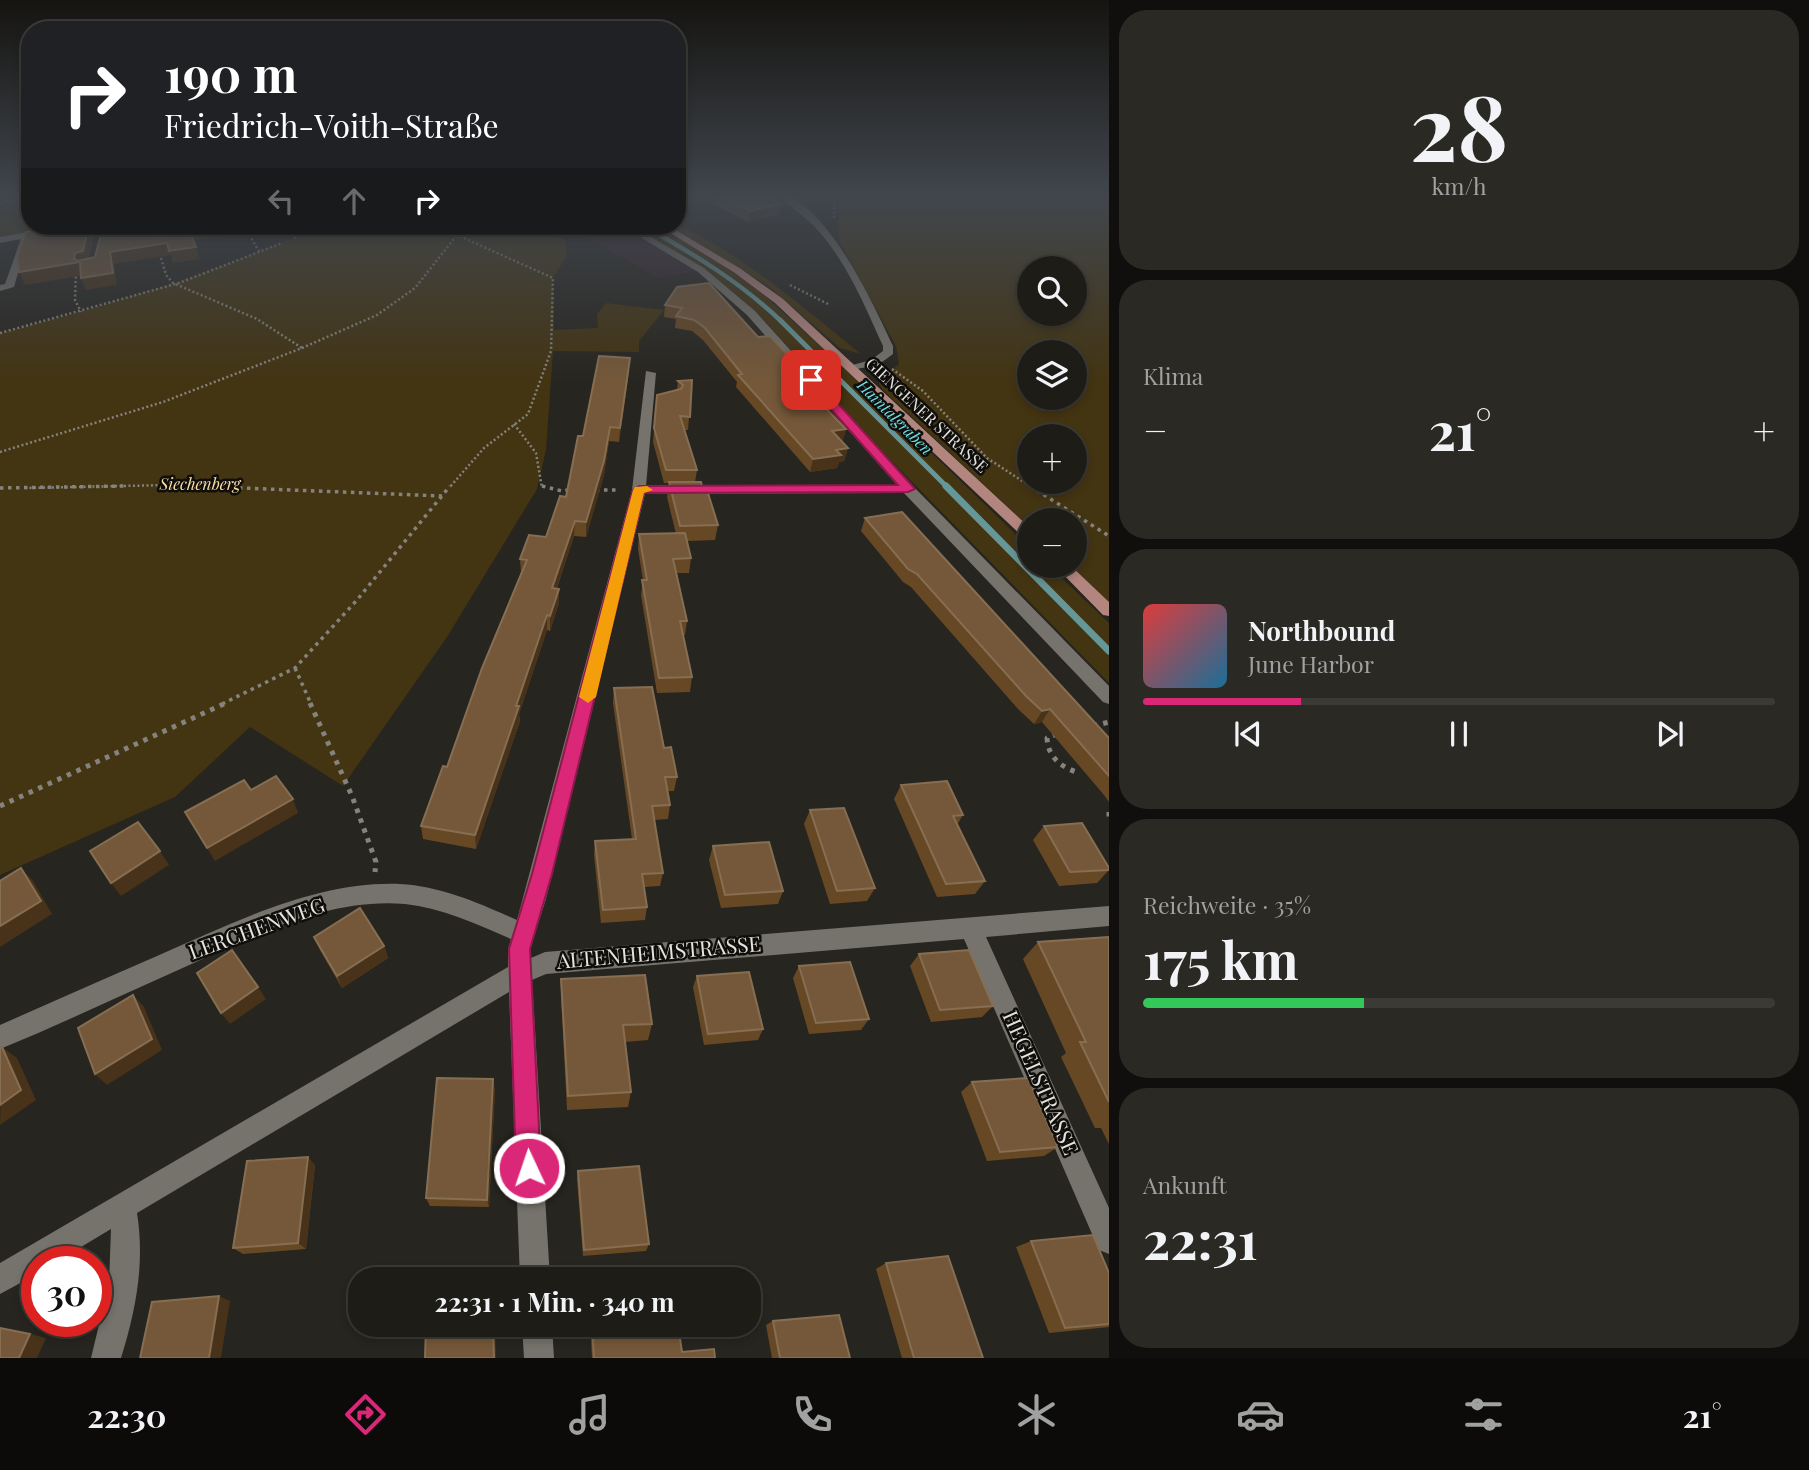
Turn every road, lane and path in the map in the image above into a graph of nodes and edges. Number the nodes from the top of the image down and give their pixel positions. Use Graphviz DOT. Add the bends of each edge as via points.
graph roads {
  1 [pos="19,257"];
  2 [pos="247,257"];
  3 [pos="440,257"];
  4 [pos="505,257"];
  5 [pos="679,257"];
  6 [pos="716,257"];
  7 [pos="845,257"];
  8 [pos="85,269"];
  9 [pos="780,279"];
  10 [pos="173,283"];
  11 [pos="0,288"];
  12 [pos="830,306"];
  13 [pos="81,312"];
  14 [pos="0,333"];
  15 [pos="302,348"];
  16 [pos="874,363"];
  17 [pos="851,367"];
  18 [pos="650,373"];
  19 [pos="514,424"];
  20 [pos="0,452"];
  21 [pos="0,488"];
  22 [pos="580,488"];
  23 [pos="588,489"];
  24 [pos="908,489"];
  25 [pos="639,490"];
  26 [pos="442,496"];
  27 [pos="1017,524"];
  28 [pos="1109,536"];
  29 [pos="1075,578"];
  30 [pos="1109,611"];
  31 [pos="295,668"];
  32 [pos="1109,698"];
  33 [pos="1109,722"];
  34 [pos="1085,727"];
  35 [pos="1062,733"];
  36 [pos="1080,774"];
  37 [pos="0,806"];
  38 [pos="376,862"];
  39 [pos="1109,915"];
  40 [pos="970,926"];
  41 [pos="524,934"];
  42 [pos="519,974"];
  43 [pos="0,1037"];
  44 [pos="122,1205"];
  45 [pos="1109,1240"];
  46 [pos="533,1267"];
  47 [pos="0,1279"];
  48 [pos="538,1337"];
  49 [pos="106,1358"];
  50 [pos="539,1358"];
  1 -- 11 [label="street" via="9,286"];
  2 -- 10 [label="path"];
  3 -- 15 [label="path" via="415,288 377,316"];
  4 -- 19 [label="path" via="552,278 551,351 527,414"];
  5 -- 24 [label="street" via="751,313"];
  6 -- 17 [label="main road, GIENGENER STRASSE" via="765,290"];
  7 -- 16 [label="street" via="888,346 886,356"];
  8 -- 13 [label="path" via="76,271 75,300"];
  9 -- 12 [label="path"];
  10 -- 13 [label="path"];
  10 -- 15 [label="path" via="257,319"];
  13 -- 14 [label="path"];
  15 -- 20 [label="path" via="163,402"];
  16 -- 17 [label="street"];
  16 -- 28 [label="path" via="896,371 923,391 987,458"];
  17 -- 27 [label="main road, GIENGENER STRASSE"];
  18 -- 25 [label="street" via="653,400"];
  19 -- 22 [label="path" via="535,447 542,488"];
  19 -- 26 [label="path" via="484,448"];
  21 -- 26 [label="path" via="172,485"];
  23 -- 25 [label="path"];
  24 -- 25 [label="street"];
  24 -- 32 [label="street"];
  25 -- 41 [label="street"];
  26 -- 31 [label="path"];
  29 -- 30 [label="main road"];
  31 -- 37 [label="path"];
  31 -- 38 [label="path"];
  33 -- 34 [label="path"];
  35 -- 36 [label="path" via="1047,738 1046,747 1059,764"];
  39 -- 40 [label="street, ALTENHEIMSTRASSE"];
  40 -- 42 [label="street, ALTENHEIMSTRASSE" via="561,960"];
  40 -- 45 [label="street, HEGELSTRASSE"];
  41 -- 42 [label="street"];
  41 -- 43 [label="street, LERCHENWEG" via="434,899 402,894 345,899 238,933"];
  42 -- 44 [label="street, ALTENHEIMSTRASSE"];
  42 -- 46 [label="street"];
  44 -- 47 [label="street, ALTENHEIMSTRASSE"];
  44 -- 49 [label="street" via="128,1257"];
  48 -- 50 [label="street"];
}
